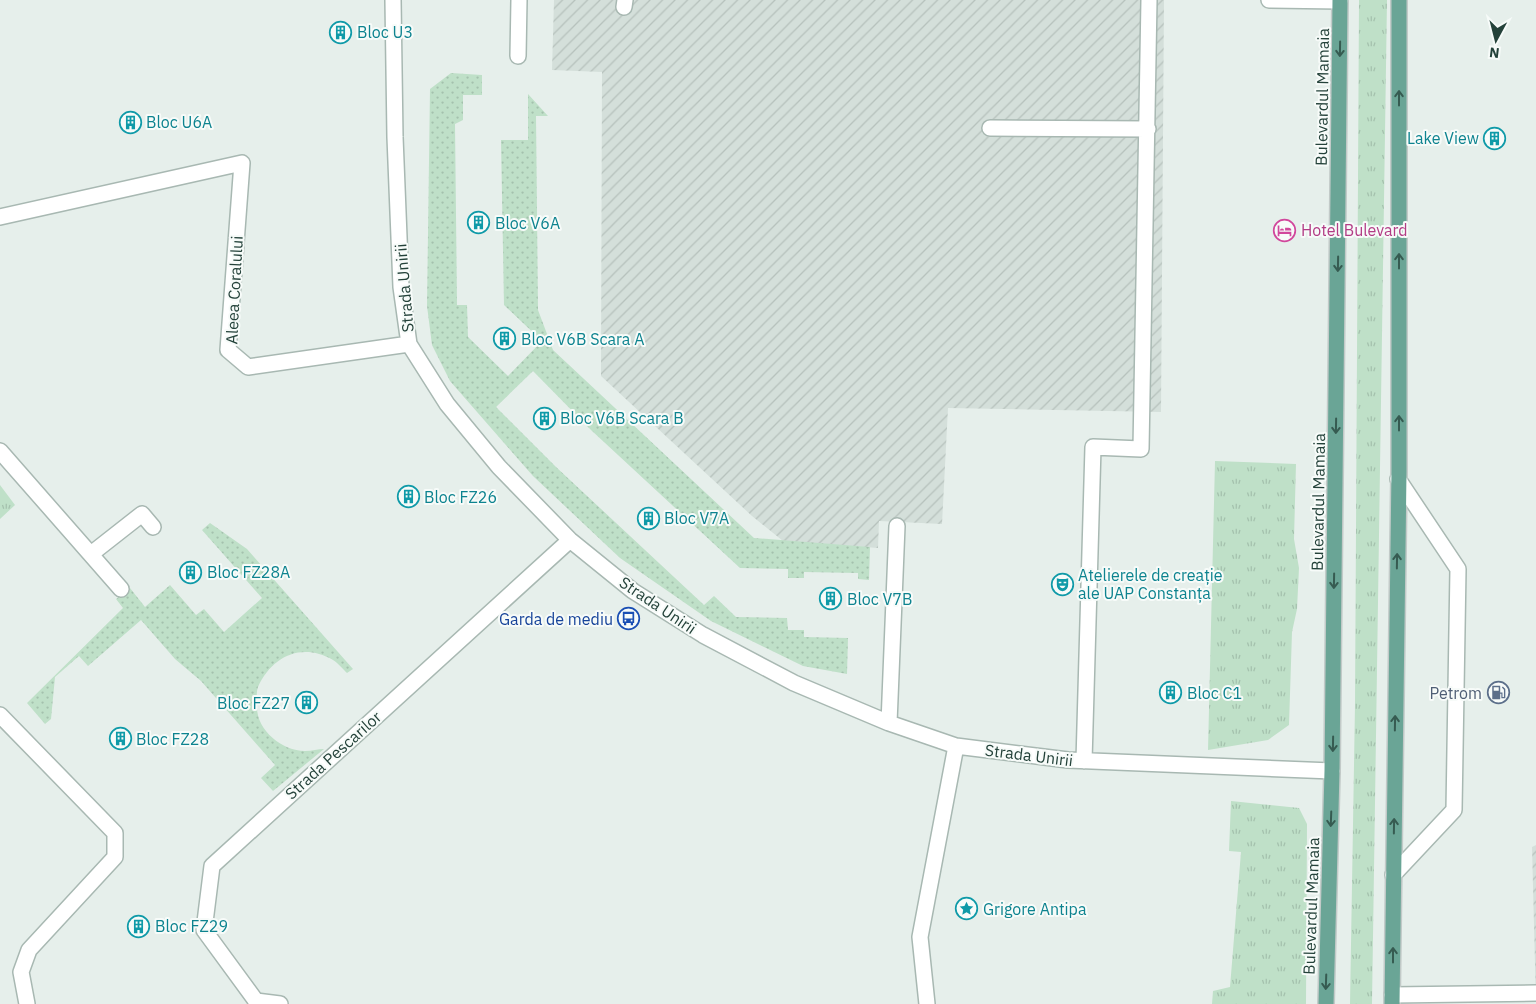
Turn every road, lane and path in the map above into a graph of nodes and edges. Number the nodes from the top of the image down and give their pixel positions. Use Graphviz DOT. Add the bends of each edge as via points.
graph roads {
  1 [pos="393,0"];
  2 [pos="519,0"];
  3 [pos="1149,0"];
  4 [pos="1269,0"];
  5 [pos="1340,0"];
  6 [pos="1399,0"];
  7 [pos="518,56"];
  8 [pos="990,128"];
  9 [pos="1148,129"];
  10 [pos="0,217"];
  11 [pos="409,344"];
  12 [pos="0,451"];
  13 [pos="1398,479"];
  14 [pos="897,526"];
  15 [pos="153,527"];
  16 [pos="570,540"];
  17 [pos="90,554"];
  18 [pos="121,589"];
  19 [pos="0,715"];
  20 [pos="888,722"];
  21 [pos="956,746"];
  22 [pos="1084,761"];
  23 [pos="1332,770"];
  24 [pos="1393,875"];
  25 [pos="1536,993"];
  26 [pos="1392,1000"];
  27 [pos="256,1003"];
  28 [pos="27,1004"];
  29 [pos="280,1004"];
  30 [pos="927,1004"];
  31 [pos="1326,1004"];
  1 -- 11 [label="street, Strada Unirii" via="401,287"];
  2 -- 7 [label="street"];
  3 -- 9 [label="street"];
  4 -- 5 [label="street"];
  5 -- 23 [label="main road, Bulevardul Mamaia, one-way"];
  13 -- 6 [label="main road, one-way"];
  8 -- 9 [label="street"];
  9 -- 22 [label="street" via="1141,449 1093,448"];
  10 -- 11 [label="street, Aleea Coralului" via="242,163 228,350 248,367"];
  11 -- 16 [label="street, Strada Unirii" via="447,404 498,466"];
  12 -- 17 [label="street"];
  24 -- 13 [label="main road, one-way"];
  13 -- 24 [label="street" via="1458,568 1454,810"];
  14 -- 20 [label="street"];
  15 -- 17 [label="street" via="142,514"];
  16 -- 20 [label="street, Strada Unirii" via="633,591 703,635 794,683"];
  16 -- 27 [label="street, Strada Pescarilor" via="212,866 204,930"];
  17 -- 18 [label="street"];
  19 -- 28 [label="street" via="116,833 115,857 29,950 21,972"];
  20 -- 21 [label="street, Strada Unirii"];
  21 -- 22 [label="street, Strada Unirii"];
  21 -- 30 [label="street" via="920,937"];
  22 -- 23 [label="street, Strada Unirii"];
  23 -- 31 [label="main road, Bulevardul Mamaia, one-way"];
  26 -- 24 [label="main road, one-way"];
  25 -- 26 [label="street"];
  27 -- 29 [label="street"];
}
